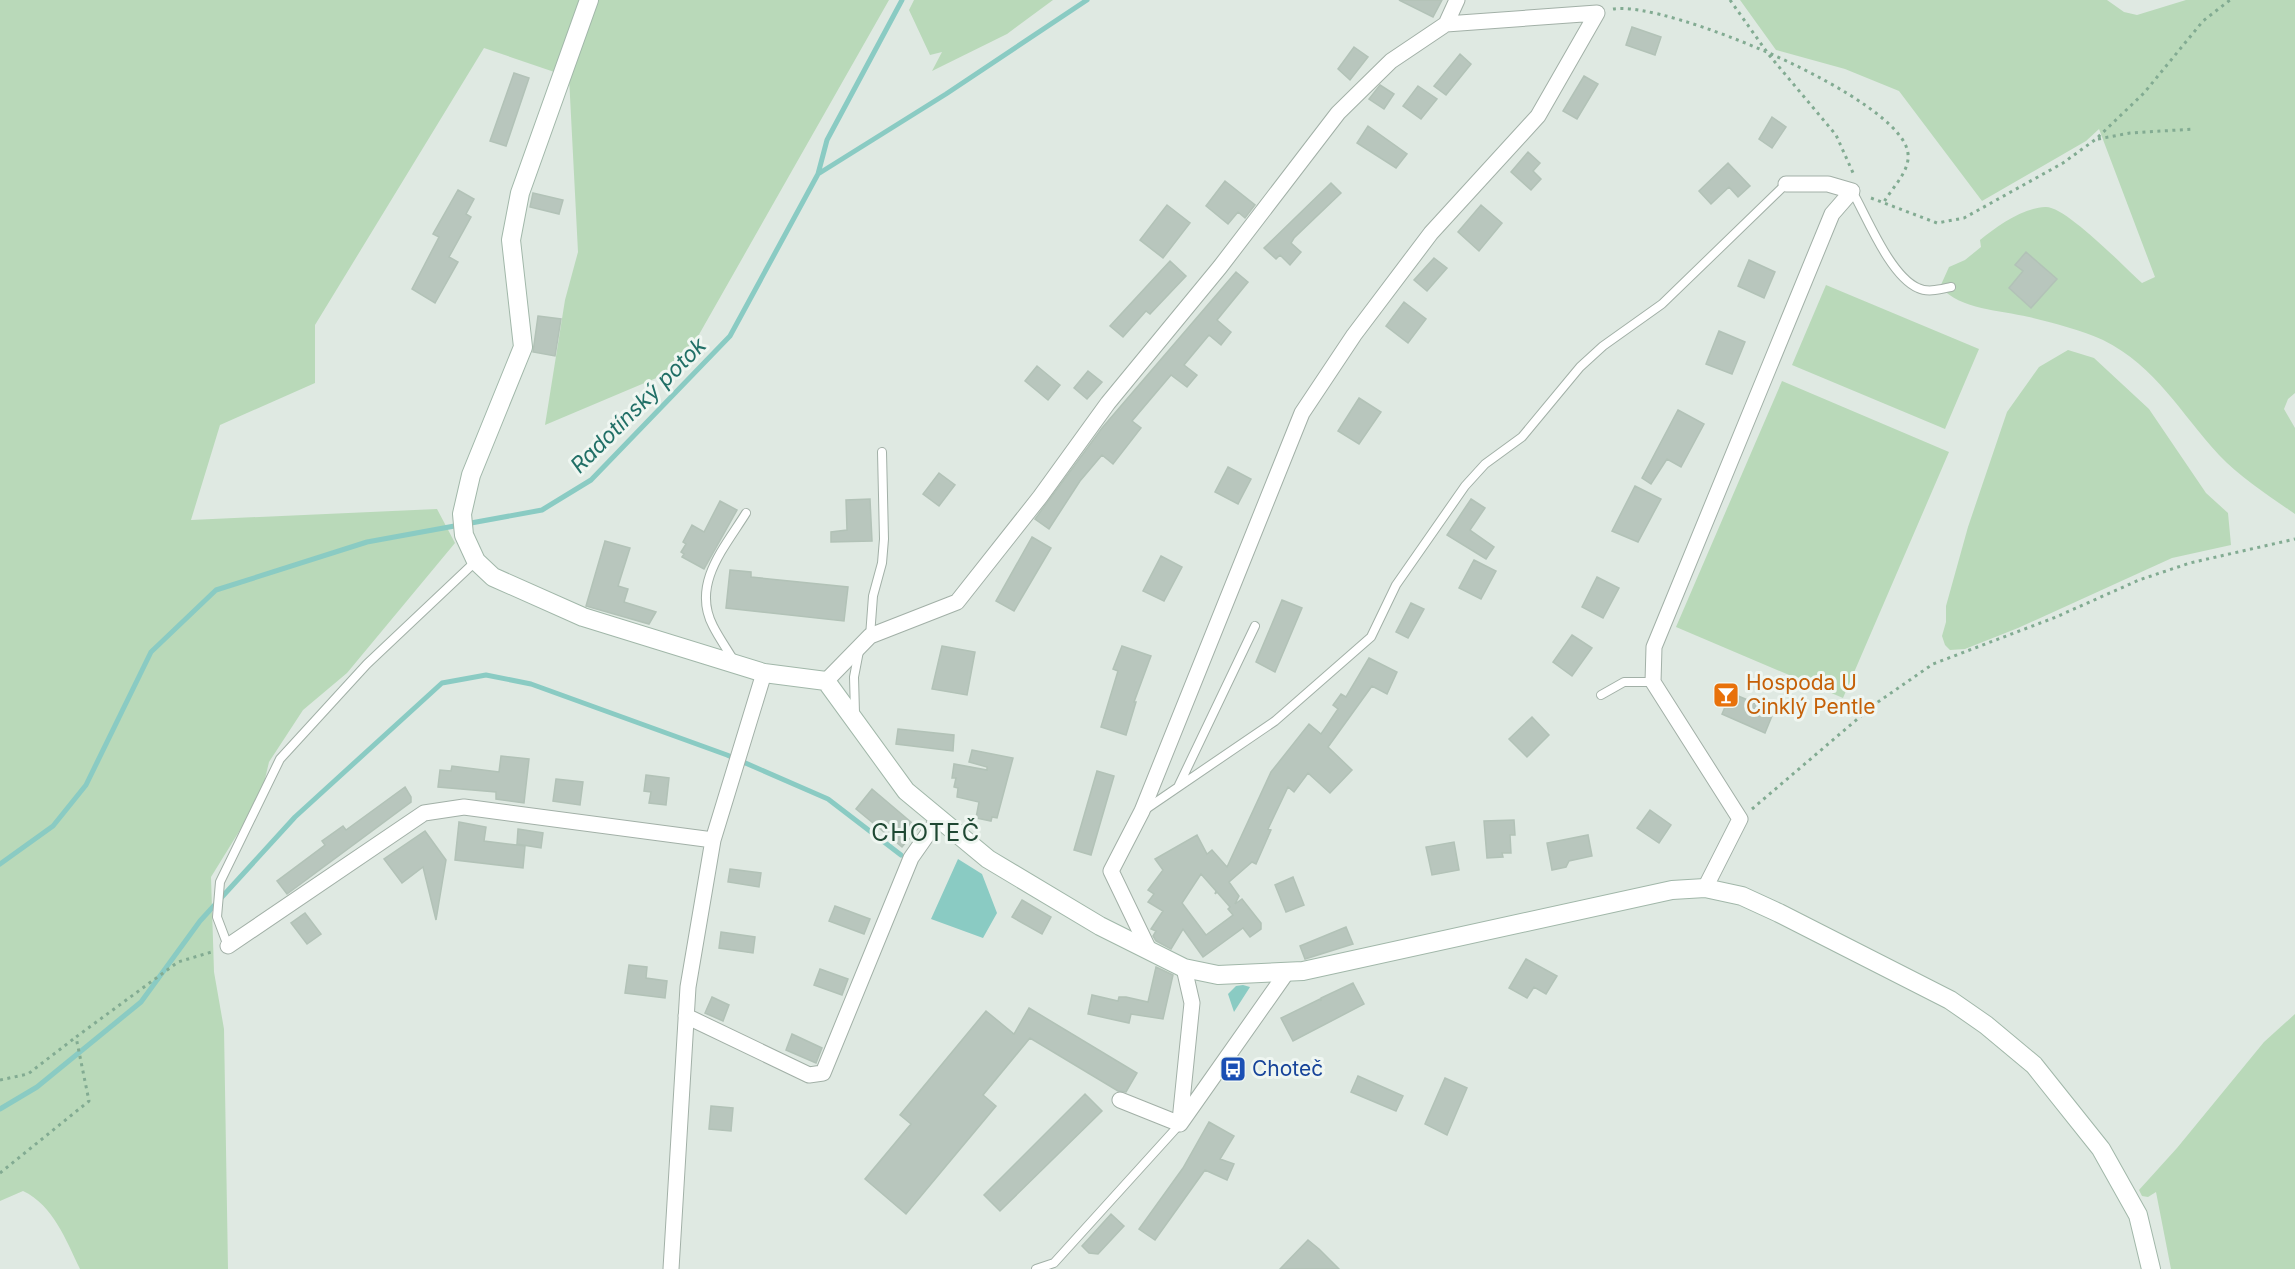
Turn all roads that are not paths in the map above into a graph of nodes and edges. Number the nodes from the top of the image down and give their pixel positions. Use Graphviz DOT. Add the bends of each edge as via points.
graph roads {
  1 [pos="590,0"];
  2 [pos="1456,0"];
  3 [pos="1598,6"];
  4 [pos="1446,24"];
  5 [pos="1786,184"];
  6 [pos="1852,191"];
  7 [pos="1951,287"];
  8 [pos="882,452"];
  9 [pos="746,513"];
  10 [pos="476,561"];
  11 [pos="1255,626"];
  12 [pos="866,640"];
  13 [pos="737,665"];
  14 [pos="764,673"];
  15 [pos="826,681"];
  16 [pos="1653,681"];
  17 [pos="1601,695"];
  18 [pos="861,732"];
  19 [pos="1178,786"];
  20 [pos="1142,811"];
  21 [pos="939,818"];
  22 [pos="713,840"];
  23 [pos="1705,888"];
  24 [pos="228,946"];
  25 [pos="1149,950"];
  26 [pos="1184,968"];
  27 [pos="1287,972"];
  28 [pos="687,1016"];
  29 [pos="1120,1100"];
  30 [pos="1180,1124"];
  31 [pos="1053,1266"];
  32 [pos="671,1269"];
  33 [pos="1036,1269"];
  34 [pos="2151,1269"];
  1 -- 10 [label="street" via="520,193 511,240 523,347 471,475 462,514 464,535"];
  2 -- 4 [label="street"];
  3 -- 4 [label="street"];
  3 -- 20 [label="street" via="1538,116 1431,233 1354,335 1302,413"];
  4 -- 12 [label="street" via="1391,61 1338,113 1220,267 1108,403 957,602"];
  5 -- 6 [label="street" via="1828,184"];
  5 -- 19 [label="lane" via="1662,304 1603,346 1522,437 1485,464 1465,486 1396,585 1371,638 1275,721"];
  6 -- 7 [label="lane" via="1903,276 1919,289"];
  6 -- 16 [label="street" via="1832,214 1654,647"];
  8 -- 12 [label="lane" via="882,563"];
  9 -- 13 [label="lane" via="704,588 712,624"];
  10 -- 13 [label="street" via="493,577 583,617"];
  10 -- 24 [label="lane" via="367,664 280,759 220,882 217,917"];
  11 -- 19 [label="lane"];
  12 -- 15 [label="street"];
  12 -- 18 [label="lane" via="854,677 853,697"];
  13 -- 14 [label="street"];
  14 -- 15 [label="street"];
  14 -- 22 [label="street"];
  15 -- 18 [label="street"];
  16 -- 17 [label="lane" via="1624,682"];
  16 -- 23 [label="street" via="1740,819"];
  18 -- 21 [label="street" via="906,791"];
  19 -- 20 [label="lane"];
  20 -- 25 [label="street" via="1111,871"];
  21 -- 25 [label="street" via="988,859 1100,926"];
  21 -- 28 [label="street" via="911,858 823,1072 809,1074"];
  22 -- 24 [label="street" via="464,807 424,813"];
  22 -- 28 [label="street" via="688,987"];
  23 -- 27 [label="street" via="1672,890"];
  23 -- 34 [label="street" via="1742,896 1779,913 1950,1000 1986,1024 2026,1059 2101,1149 2138,1215"];
  25 -- 26 [label="street"];
  26 -- 27 [label="street" via="1218,975"];
  26 -- 30 [label="street" via="1192,1003"];
  27 -- 30 [label="street"];
  28 -- 32 [label="street"];
  29 -- 30 [label="street"];
  30 -- 31 [label="lane"];
  31 -- 33 [label="lane"];
}
